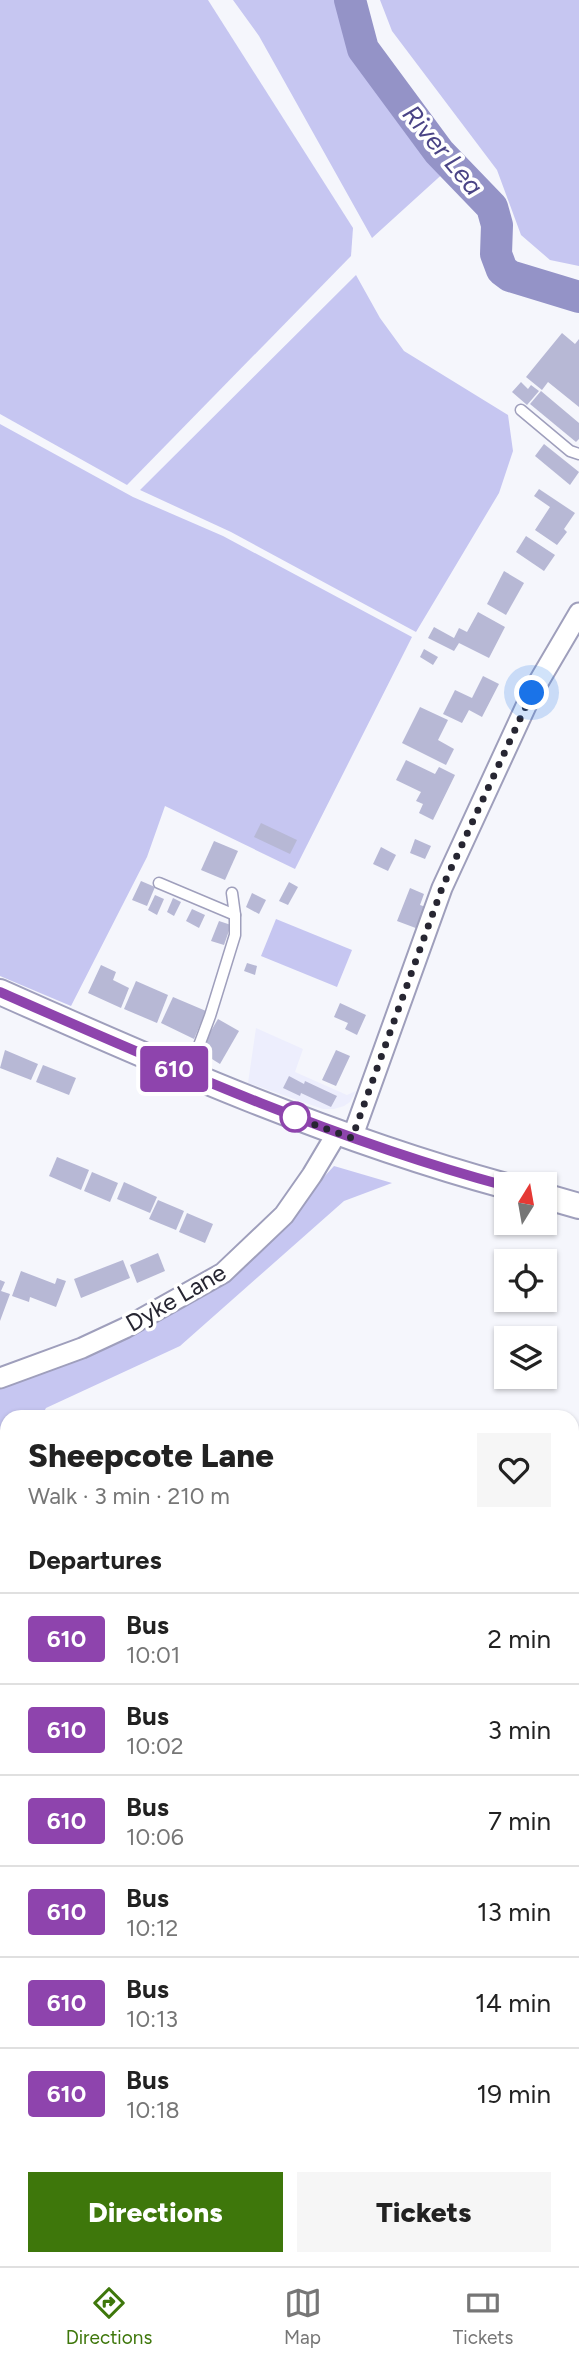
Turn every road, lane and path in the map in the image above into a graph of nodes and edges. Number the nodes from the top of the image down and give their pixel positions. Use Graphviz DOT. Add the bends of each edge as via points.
graph roads {
  1 [pos="521,410"];
  2 [pos="579,454"];
  3 [pos="579,613"];
  4 [pos="159,883"];
  5 [pos="232,893"];
  6 [pos="235,915"];
  7 [pos="0,992"];
  8 [pos="188,1075"];
  9 [pos="345,1135"];
  10 [pos="494,1182"];
  11 [pos="557,1200"];
  12 [pos="579,1206"];
  13 [pos="0,1378"];
  1 -- 2 [label="lane" via="570,452"];
  3 -- 9 [label="street, Dyke Lane" via="532,693 442,888"];
  4 -- 6 [label="lane"];
  5 -- 6 [label="lane"];
  6 -- 8 [label="lane" via="235,934"];
  7 -- 8 [label="street"];
  8 -- 9 [label="street"];
  9 -- 10 [label="street"];
  9 -- 13 [label="street, Dyke Lane" via="284,1215 223,1273 82,1348"];
  11 -- 12 [label="street"];
}
